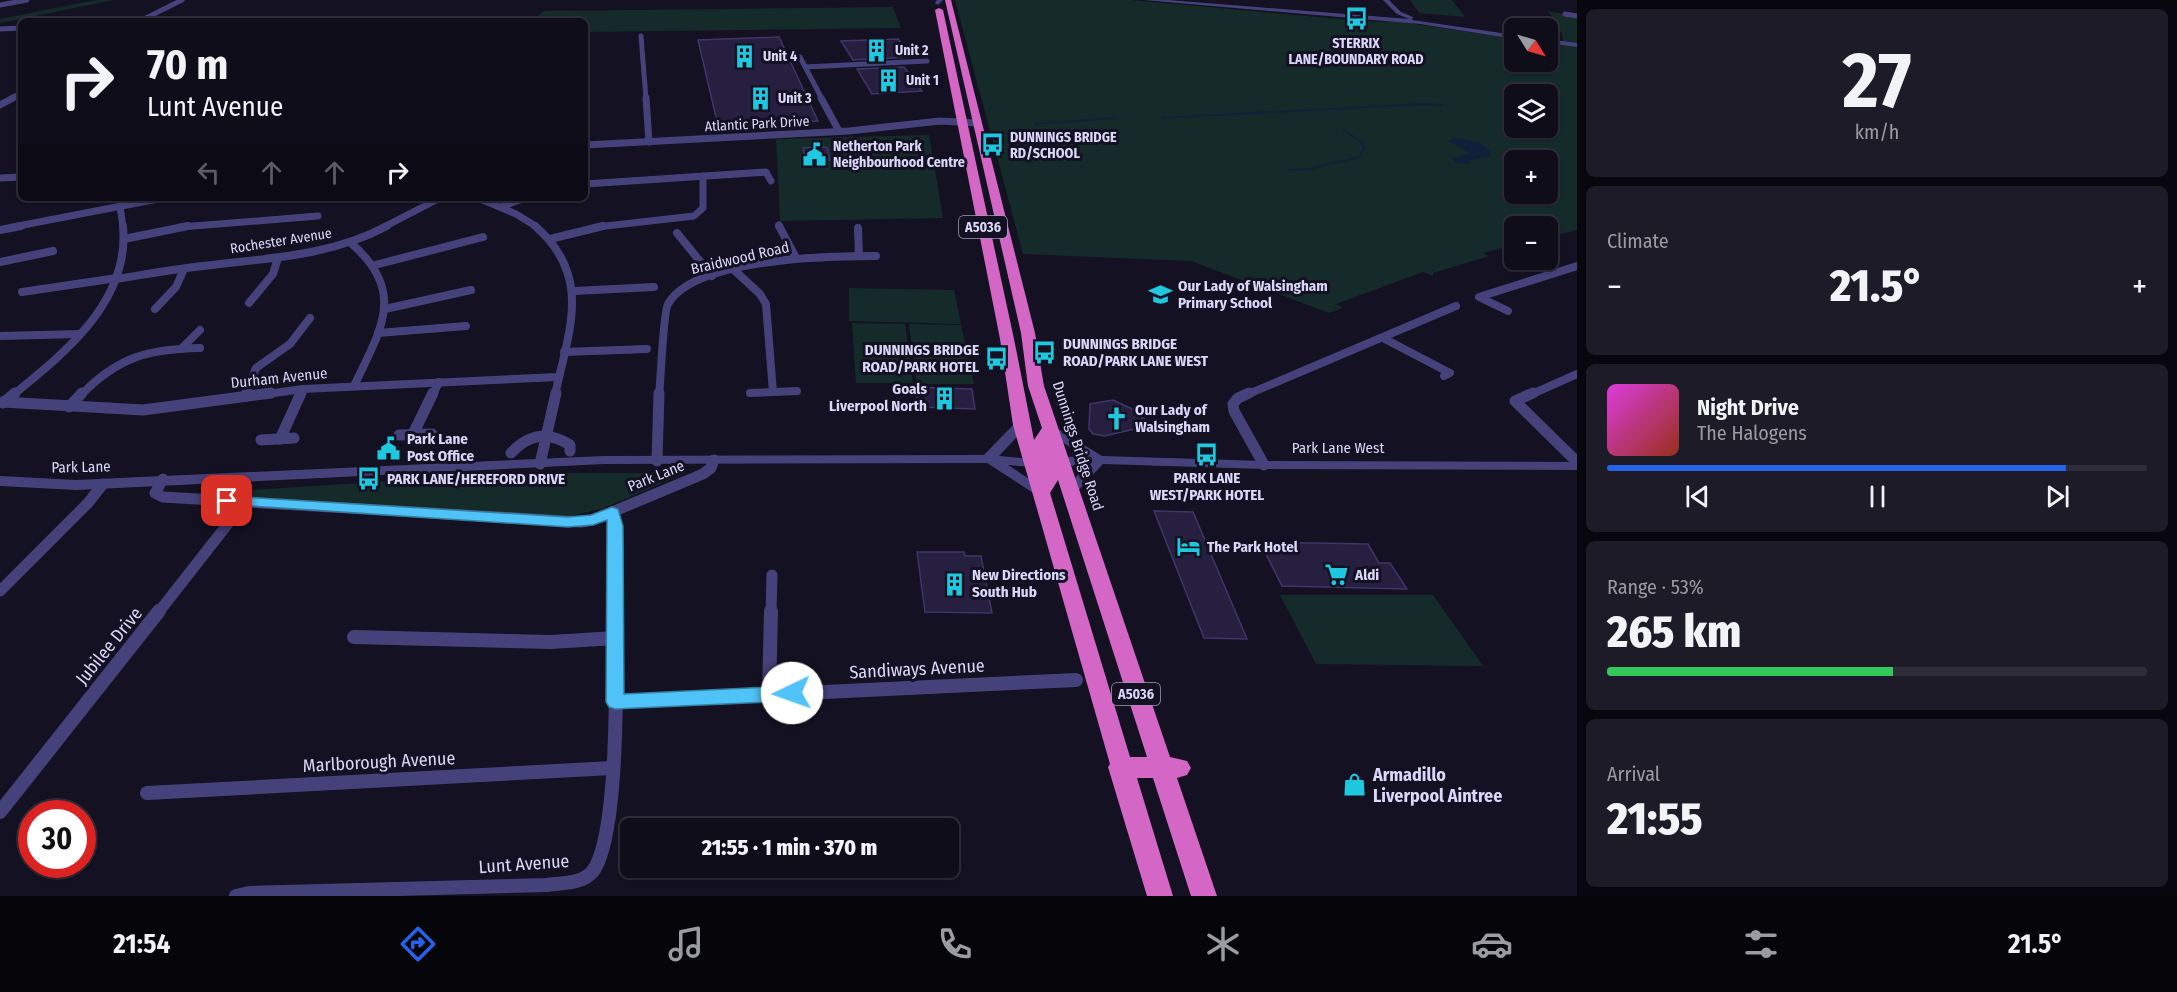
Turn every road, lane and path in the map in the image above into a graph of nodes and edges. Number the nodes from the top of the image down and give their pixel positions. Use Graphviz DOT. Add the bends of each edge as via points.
graph roads {
  1 [pos="27,0"];
  2 [pos="182,0"];
  3 [pos="1147,0"];
  4 [pos="1386,0"];
  5 [pos="941,1"];
  6 [pos="0,5"];
  7 [pos="1577,8"];
  8 [pos="1397,11"];
  9 [pos="1565,14"];
  10 [pos="1574,15"];
  11 [pos="146,18"];
  12 [pos="1412,19"];
  13 [pos="1397,20"];
  14 [pos="1421,20"];
  15 [pos="1447,27"];
  16 [pos="18,28"];
  17 [pos="0,29"];
  18 [pos="1504,35"];
  19 [pos="641,36"];
  20 [pos="1558,42"];
  21 [pos="1577,45"];
  22 [pos="800,57"];
  23 [pos="927,62"];
  24 [pos="805,67"];
  25 [pos="18,95"];
  26 [pos="0,105"];
  27 [pos="971,121"];
  28 [pos="839,131"];
  29 [pos="649,142"];
  30 [pos="588,145"];
  31 [pos="703,176"];
  32 [pos="18,177"];
  33 [pos="0,178"];
  34 [pos="771,181"];
  35 [pos="588,184"];
  36 [pos="149,201"];
  37 [pos="435,201"];
  38 [pos="486,201"];
  39 [pos="517,201"];
  40 [pos="120,207"];
  41 [pos="501,207"];
  42 [pos="317,217"];
  43 [pos="779,225"];
  44 [pos="858,228"];
  45 [pos="0,230"];
  46 [pos="677,233"];
  47 [pos="483,237"];
  48 [pos="124,239"];
  49 [pos="550,239"];
  50 [pos="351,243"];
  51 [pos="53,251"];
  52 [pos="859,256"];
  53 [pos="876,256"];
  54 [pos="278,258"];
  55 [pos="796,258"];
  56 [pos="0,262"];
  57 [pos="375,265"];
  58 [pos="1577,266"];
  59 [pos="184,269"];
  60 [pos="734,270"];
  61 [pos="712,276"];
  62 [pos="116,279"];
  63 [pos="654,287"];
  64 [pos="471,290"];
  65 [pos="575,291"];
  66 [pos="22,292"];
  67 [pos="249,303"];
  68 [pos="1456,306"];
  69 [pos="155,309"];
  70 [pos="385,309"];
  71 [pos="1508,311"];
  72 [pos="310,318"];
  73 [pos="466,326"];
  74 [pos="200,330"];
  75 [pos="378,333"];
  76 [pos="79,334"];
  77 [pos="0,336"];
  78 [pos="1383,338"];
  79 [pos="182,348"];
  80 [pos="200,348"];
  81 [pos="647,349"];
  82 [pos="564,352"];
  83 [pos="1577,374"];
  84 [pos="1444,376"];
  85 [pos="558,377"];
  86 [pos="439,382"];
  87 [pos="354,386"];
  88 [pos="303,389"];
  89 [pos="797,391"];
  90 [pos="773,392"];
  91 [pos="750,393"];
  92 [pos="246,396"];
  93 [pos="2,403"];
  94 [pos="69,407"];
  95 [pos="1021,425"];
  96 [pos="1050,428"];
  97 [pos="412,434"];
  98 [pos="432,434"];
  99 [pos="546,434"];
  100 [pos="399,435"];
  101 [pos="294,438"];
  102 [pos="280,439"];
  103 [pos="261,440"];
  104 [pos="570,451"];
  105 [pos="511,453"];
  106 [pos="1045,458"];
  107 [pos="988,459"];
  108 [pos="657,460"];
  109 [pos="714,460"];
  110 [pos="1099,460"];
  111 [pos="540,464"];
  112 [pos="1577,464"];
  113 [pos="1264,465"];
  114 [pos="163,479"];
  115 [pos="0,481"];
  116 [pos="103,484"];
  117 [pos="1070,491"];
  118 [pos="1041,494"];
  119 [pos="245,502"];
  120 [pos="612,512"];
  121 [pos="772,575"];
  122 [pos="0,591"];
  123 [pos="354,637"];
  124 [pos="616,638"];
  125 [pos="1076,680"];
  126 [pos="768,694"];
  127 [pos="615,702"];
  128 [pos="1120,767"];
  129 [pos="1170,767"];
  130 [pos="612,768"];
  131 [pos="147,793"];
  132 [pos="0,812"];
  133 [pos="236,896"];
  134 [pos="1160,896"];
  135 [pos="1204,896"];
  1 -- 6 [label="street"];
  2 -- 11 [label="street"];
  3 -- 13 [label="street"];
  4 -- 8 [label="street"];
  5 -- 27 [label="highway, Dunnings Bridge Road / A5036"];
  7 -- 10 [label="street"];
  8 -- 12 [label="street"];
  8 -- 14 [label="street"];
  9 -- 10 [label="street"];
  12 -- 13 [label="street"];
  12 -- 14 [label="street"];
  13 -- 14 [label="street"];
  14 -- 15 [label="street"];
  14 -- 15 [label="street"];
  15 -- 18 [label="street"];
  16 -- 17 [label="street"];
  19 -- 29 [label="street"];
  20 -- 21 [label="street"];
  22 -- 24 [label="street"];
  23 -- 24 [label="street"];
  24 -- 28 [label="street"];
  25 -- 26 [label="street"];
  27 -- 28 [label="street, Atlantic Park Drive" via="949,126"];
  27 -- 95 [label="highway, Dunnings Bridge Road / A5036"];
  27 -- 96 [label="highway, Dunnings Bridge Road / A5036" via="1026,328 1036,386"];
  28 -- 29 [label="street, Atlantic Park Drive"];
  29 -- 30 [label="street, Atlantic Park Drive"];
  31 -- 34 [label="street" via="766,172"];
  31 -- 35 [label="street"];
  31 -- 49 [label="street" via="703,207 694,216 607,225"];
  32 -- 33 [label="street"];
  36 -- 40 [label="street"];
  37 -- 50 [label="street, Rochester Avenue"];
  38 -- 41 [label="street"];
  39 -- 41 [label="street"];
  40 -- 45 [label="street"];
  40 -- 48 [label="street"];
  41 -- 49 [label="street" via="528,221"];
  42 -- 48 [label="street" via="193,225"];
  43 -- 55 [label="street"];
  44 -- 52 [label="street"];
  46 -- 61 [label="street"];
  47 -- 57 [label="street"];
  48 -- 62 [label="street"];
  49 -- 65 [label="street" via="565,259"];
  50 -- 54 [label="street, Rochester Avenue"];
  50 -- 57 [label="street"];
  51 -- 56 [label="street"];
  52 -- 53 [label="street, Braidwood Road"];
  52 -- 55 [label="street, Braidwood Road"];
  54 -- 59 [label="street, Rochester Avenue"];
  54 -- 67 [label="street" via="273,274"];
  55 -- 60 [label="street, Braidwood Road"];
  57 -- 70 [label="street" via="385,291"];
  58 -- 71 [label="street" via="1479,297"];
  59 -- 62 [label="street, Rochester Avenue"];
  59 -- 69 [label="street" via="176,287"];
  60 -- 61 [label="street, Braidwood Road"];
  60 -- 90 [label="street" via="766,304"];
  61 -- 108 [label="street, Braidwood Road" via="682,287 667,305"];
  62 -- 66 [label="street, Rochester Avenue"];
  62 -- 76 [label="street"];
  63 -- 65 [label="street"];
  64 -- 70 [label="street"];
  65 -- 82 [label="street"];
  68 -- 78 [label="street"];
  70 -- 75 [label="street"];
  72 -- 92 [label="street" via="290,344 256,368"];
  73 -- 75 [label="street"];
  74 -- 79 [label="street"];
  75 -- 87 [label="street"];
  76 -- 77 [label="street"];
  76 -- 93 [label="street"];
  78 -- 84 [label="street" via="1450,373"];
  78 -- 113 [label="street" via="1242,394 1235,401 1236,416"];
  79 -- 80 [label="street"];
  79 -- 94 [label="street" via="118,363"];
  81 -- 82 [label="street"];
  82 -- 85 [label="street"];
  83 -- 112 [label="street" via="1515,401"];
  85 -- 86 [label="street, Durham Avenue"];
  85 -- 99 [label="street"];
  86 -- 87 [label="street, Durham Avenue"];
  86 -- 97 [label="street"];
  87 -- 88 [label="street, Durham Avenue"];
  88 -- 92 [label="street, Durham Avenue"];
  88 -- 102 [label="street"];
  89 -- 90 [label="street"];
  90 -- 91 [label="street"];
  92 -- 94 [label="street, Durham Avenue" via="142,410"];
  93 -- 94 [label="street, Durham Avenue"];
  95 -- 106 [label="highway, Dunnings Bridge Road / A5036"];
  95 -- 107 [label="street"];
  96 -- 106 [label="highway, Dunnings Bridge Road / A5036"];
  96 -- 110 [label="street"];
  97 -- 98 [label="street"];
  97 -- 100 [label="street"];
  99 -- 104 [label="street" via="559,437 570,445"];
  99 -- 105 [label="street" via="520,444"];
  99 -- 111 [label="street"];
  101 -- 102 [label="street"];
  102 -- 103 [label="street"];
  106 -- 107 [label="street, Park Lane"];
  106 -- 110 [label="street, Park Lane West"];
  106 -- 117 [label="highway, Dunnings Bridge Road / A5036"];
  106 -- 118 [label="highway" via="1050,481"];
  107 -- 109 [label="street, Park Lane"];
  107 -- 118 [label="street"];
  108 -- 109 [label="street, Park Lane"];
  108 -- 111 [label="street, Park Lane"];
  109 -- 120 [label="street, Park Lane" via="703,474"];
  110 -- 113 [label="street, Park Lane West"];
  110 -- 117 [label="street"];
  111 -- 114 [label="street, Park Lane"];
  112 -- 113 [label="street, Park Lane West"];
  114 -- 116 [label="street, Park Lane"];
  114 -- 119 [label="street, Park Lane" via="155,494 164,497"];
  115 -- 116 [label="street, Park Lane"];
  116 -- 122 [label="street"];
  117 -- 129 [label="highway, Dunnings Bridge Road / A5036"];
  118 -- 128 [label="highway, A5036"];
  119 -- 120 [label="street, Park Lane" via="568,522 593,520"];
  119 -- 132 [label="street, Jubilee Drive"];
  120 -- 124 [label="street, Lunt Avenue"];
  121 -- 126 [label="street"];
  123 -- 124 [label="street" via="551,642"];
  124 -- 127 [label="street, Lunt Avenue"];
  125 -- 126 [label="street, Sandiways Avenue"];
  126 -- 127 [label="street, Sandiways Avenue"];
  127 -- 130 [label="street, Lunt Avenue"];
  128 -- 129 [label="highway"];
  128 -- 134 [label="highway, A5036"];
  129 -- 135 [label="highway, Dunnings Bridge Road / A5036"];
  130 -- 131 [label="street, Marlborough Avenue"];
  130 -- 133 [label="street, Lunt Avenue" via="602,855 594,871 577,882"];
}
